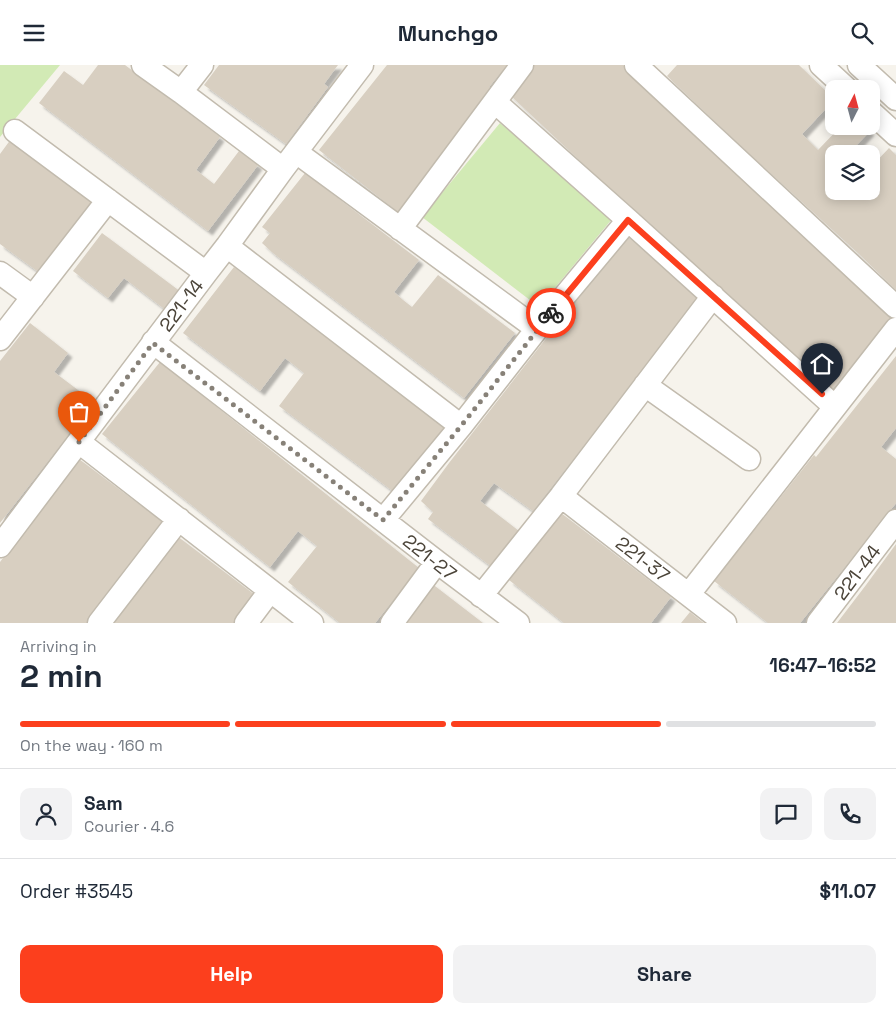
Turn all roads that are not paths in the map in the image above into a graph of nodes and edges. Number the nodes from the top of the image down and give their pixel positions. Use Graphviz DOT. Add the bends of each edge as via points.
graph roads {
  1 [pos="142,65"];
  2 [pos="202,65"];
  3 [pos="362,65"];
  4 [pos="522,65"];
  5 [pos="821,65"];
  6 [pos="859,65"];
  7 [pos="649,69"];
  8 [pos="837,80"];
  9 [pos="181,92"];
  10 [pos="896,99"];
  11 [pos="495,102"];
  12 [pos="880,120"];
  13 [pos="15,131"];
  14 [pos="896,135"];
  15 [pos="289,161"];
  16 [pos="108,200"];
  17 [pos="628,220"];
  18 [pos="400,229"];
  19 [pos="227,246"];
  20 [pos="0,273"];
  21 [pos="206,273"];
  22 [pos="712,296"];
  23 [pos="33,297"];
  24 [pos="896,307"];
  25 [pos="537,329"];
  26 [pos="896,329"];
  27 [pos="0,339"];
  28 [pos="153,343"];
  29 [pos="645,385"];
  30 [pos="835,407"];
  31 [pos="461,426"];
  32 [pos="79,442"];
  33 [pos="749,459"];
  34 [pos="560,496"];
  35 [pos="179,519"];
  36 [pos="383,520"];
  37 [pos="896,521"];
  38 [pos="0,546"];
  39 [pos="437,562"];
  40 [pos="270,591"];
  41 [pos="688,594"];
  42 [pos="481,596"];
  43 [pos="99,623"];
  44 [pos="246,623"];
  45 [pos="312,623"];
  46 [pos="392,623"];
  47 [pos="518,623"];
  48 [pos="725,623"];
  49 [pos="818,623"];
  1 -- 9 [label="street"];
  2 -- 9 [label="street"];
  3 -- 15 [label="street, 221-14"];
  4 -- 11 [label="street"];
  5 -- 8 [label="street"];
  6 -- 10 [label="street"];
  7 -- 24 [label="street"];
  9 -- 15 [label="street"];
  11 -- 17 [label="street"];
  11 -- 18 [label="street"];
  12 -- 14 [label="street"];
  13 -- 16 [label="street"];
  15 -- 18 [label="street"];
  15 -- 19 [label="street, 221-14"];
  16 -- 21 [label="street"];
  16 -- 23 [label="street"];
  17 -- 22 [label="street"];
  17 -- 25 [label="street"];
  18 -- 25 [label="street"];
  19 -- 21 [label="street, 221-14"];
  19 -- 31 [label="street"];
  20 -- 23 [label="street"];
  21 -- 28 [label="street, 221-14"];
  22 -- 29 [label="street"];
  22 -- 30 [label="street"];
  23 -- 27 [label="street"];
  25 -- 31 [label="street"];
  26 -- 30 [label="street"];
  28 -- 32 [label="street, 221-14"];
  28 -- 36 [label="street, 221-27"];
  29 -- 33 [label="street"];
  29 -- 34 [label="street"];
  30 -- 41 [label="street"];
  31 -- 36 [label="street"];
  32 -- 35 [label="street"];
  32 -- 38 [label="street, 221-14"];
  34 -- 41 [label="street, 221-37"];
  34 -- 42 [label="street"];
  35 -- 40 [label="street"];
  35 -- 43 [label="street"];
  36 -- 39 [label="street, 221-27"];
  37 -- 49 [label="street, 221-44"];
  39 -- 42 [label="street, 221-27"];
  39 -- 46 [label="street"];
  40 -- 44 [label="street"];
  40 -- 45 [label="street"];
  41 -- 48 [label="street, 221-37"];
  42 -- 47 [label="street, 221-27"];
}
